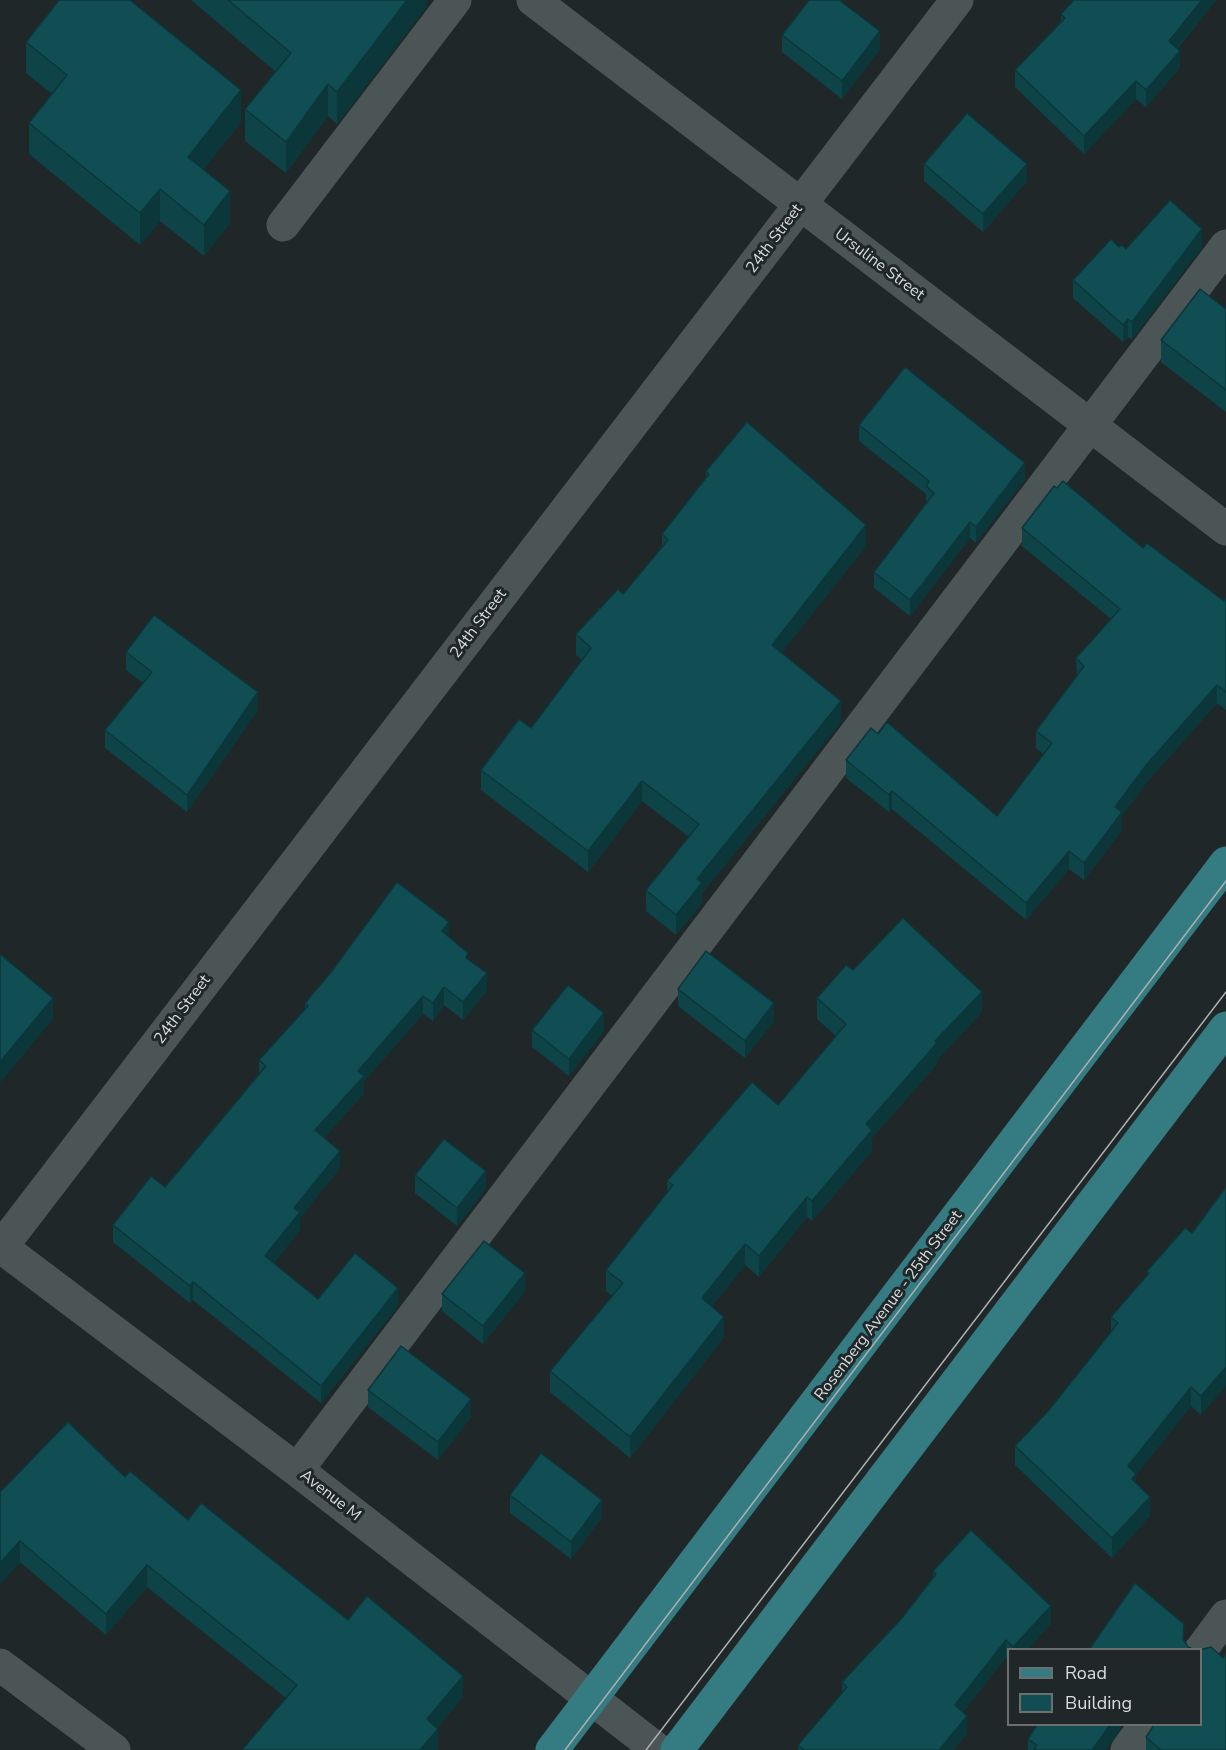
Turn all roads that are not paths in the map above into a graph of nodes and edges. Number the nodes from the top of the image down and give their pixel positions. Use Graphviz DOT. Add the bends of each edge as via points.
graph roads {
  1 [pos="455,0"];
  2 [pos="533,0"];
  3 [pos="957,0"];
  4 [pos="800,205"];
  5 [pos="283,225"];
  6 [pos="1226,246"];
  7 [pos="1090,425"];
  8 [pos="1226,529"];
  9 [pos="1226,863"];
  10 [pos="1226,1028"];
  11 [pos="0,1247"];
  12 [pos="297,1470"];
  13 [pos="1226,1616"];
  14 [pos="1202,1648"];
  15 [pos="0,1665"];
  16 [pos="592,1698"];
  17 [pos="1145,1726"];
  18 [pos="114,1750"];
  19 [pos="552,1750"];
  20 [pos="658,1750"];
  21 [pos="677,1750"];
  22 [pos="1127,1750"];
  1 -- 5 [label="street"];
  2 -- 4 [label="street, Ursuline Street"];
  3 -- 4 [label="street, 24th Street"];
  4 -- 7 [label="street, Ursuline Street"];
  4 -- 11 [label="street, 24th Street"];
  6 -- 7 [label="street"];
  7 -- 8 [label="street, Ursuline Street"];
  7 -- 12 [label="street"];
  9 -- 16 [label="main road, Rosenberg Avenue - 25th Street"];
  10 -- 21 [label="main road"];
  11 -- 12 [label="street, Avenue M"];
  12 -- 16 [label="street, Avenue M"];
  13 -- 14 [label="street"];
  15 -- 18 [label="street"];
  16 -- 19 [label="main road, Rosenberg Avenue - 25th Street"];
  16 -- 20 [label="street, Avenue M"];
  17 -- 22 [label="street"];
}
